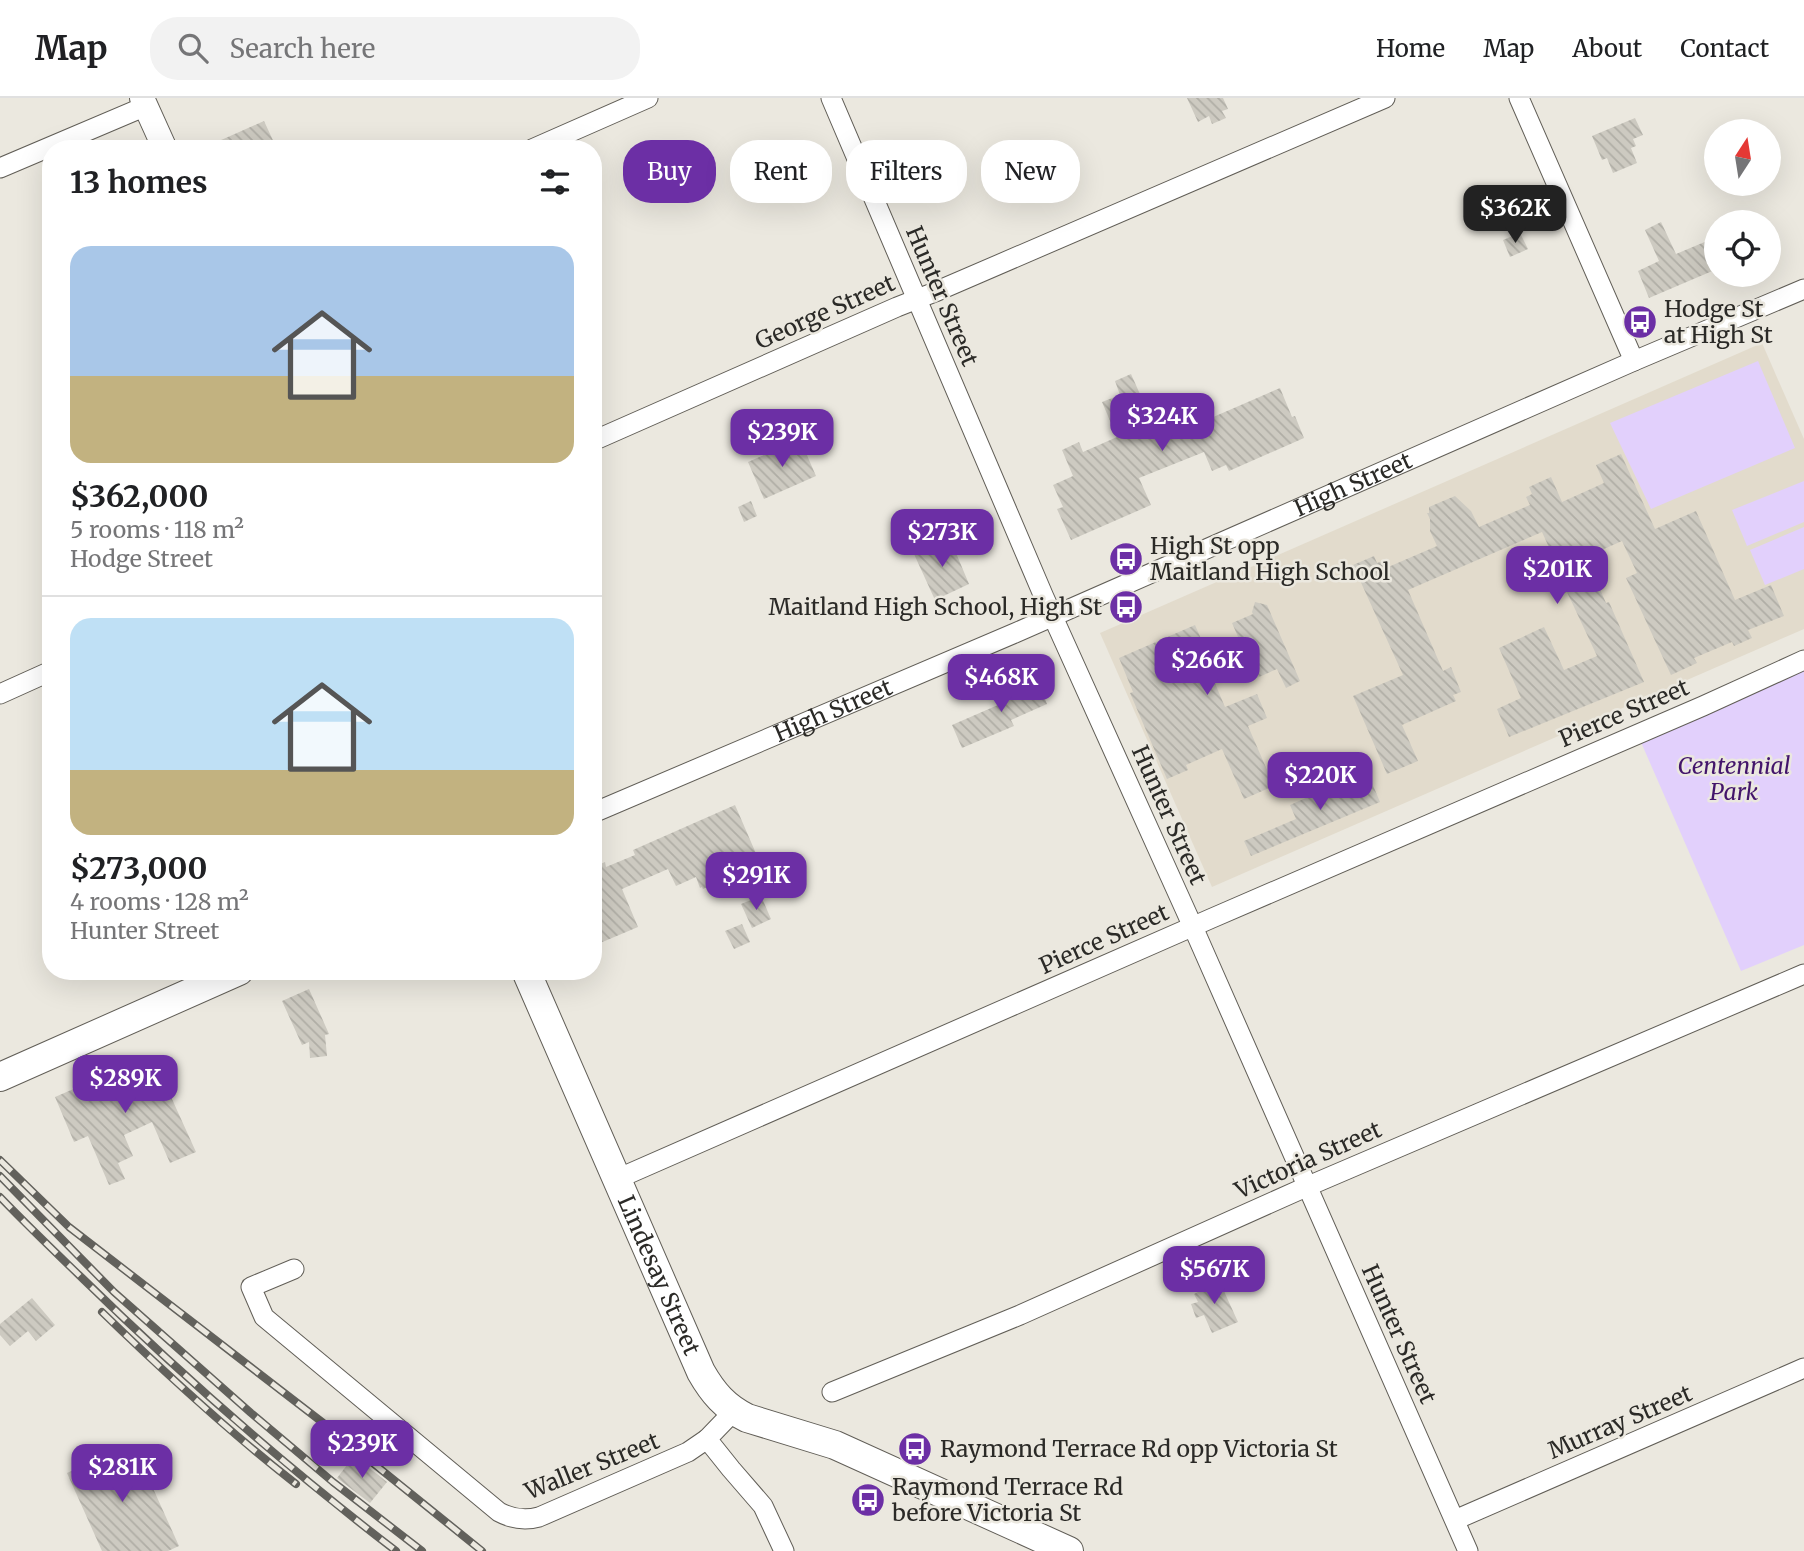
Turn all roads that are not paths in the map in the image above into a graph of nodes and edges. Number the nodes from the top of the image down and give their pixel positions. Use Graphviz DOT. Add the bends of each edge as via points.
graph roads {
  1 [pos="648,98"];
  2 [pos="831,98"];
  3 [pos="1385,98"];
  4 [pos="1519,98"];
  5 [pos="144,102"];
  6 [pos="60,140"];
  7 [pos="161,140"];
  8 [pos="552,140"];
  9 [pos="42,148"];
  10 [pos="0,167"];
  11 [pos="1804,289"];
  12 [pos="917,299"];
  13 [pos="1634,361"];
  14 [pos="602,437"];
  15 [pos="1053,616"];
  16 [pos="1804,660"];
  17 [pos="42,675"];
  18 [pos="0,694"];
  19 [pos="602,809"];
  20 [pos="1193,927"];
  21 [pos="1804,974"];
  22 [pos="219,980"];
  23 [pos="530,980"];
  24 [pos="0,1077"];
  25 [pos="617,1179"];
  26 [pos="1306,1187"];
  27 [pos="294,1269"];
  28 [pos="1804,1368"];
  29 [pos="832,1392"];
  30 [pos="734,1411"];
  31 [pos="708,1439"];
  32 [pos="1455,1520"];
  33 [pos="784,1551"];
  34 [pos="1069,1551"];
  35 [pos="1468,1551"];
  1 -- 8 [label="street"];
  2 -- 12 [label="street, Hunter Street"];
  3 -- 12 [label="street, George Street"];
  4 -- 13 [label="street"];
  5 -- 6 [label="street"];
  5 -- 7 [label="street"];
  9 -- 10 [label="street"];
  11 -- 13 [label="street, High Street"];
  12 -- 14 [label="street, George Street"];
  12 -- 15 [label="street, Hunter Street"];
  13 -- 15 [label="street, High Street"];
  15 -- 19 [label="street, High Street"];
  15 -- 20 [label="street, Hunter Street"];
  16 -- 20 [label="street, Pierce Street"];
  17 -- 18 [label="street"];
  20 -- 25 [label="street, Pierce Street"];
  20 -- 26 [label="street, Hunter Street"];
  21 -- 26 [label="street, Victoria Street"];
  22 -- 24 [label="main road"];
  23 -- 25 [label="main road, Lindesay Street"];
  25 -- 30 [label="main road, Lindesay Street" via="701,1372 713,1392"];
  26 -- 29 [label="street, Victoria Street" via="1020,1315"];
  26 -- 32 [label="street, Hunter Street"];
  27 -- 31 [label="street, Waller Street" via="251,1287 264,1317 506,1515 524,1520 539,1517"];
  28 -- 32 [label="street, Murray Street"];
  30 -- 31 [label="street"];
  30 -- 34 [label="main road" via="835,1445"];
  31 -- 33 [label="street" via="763,1506"];
  32 -- 35 [label="street, Hunter Street"];
}
